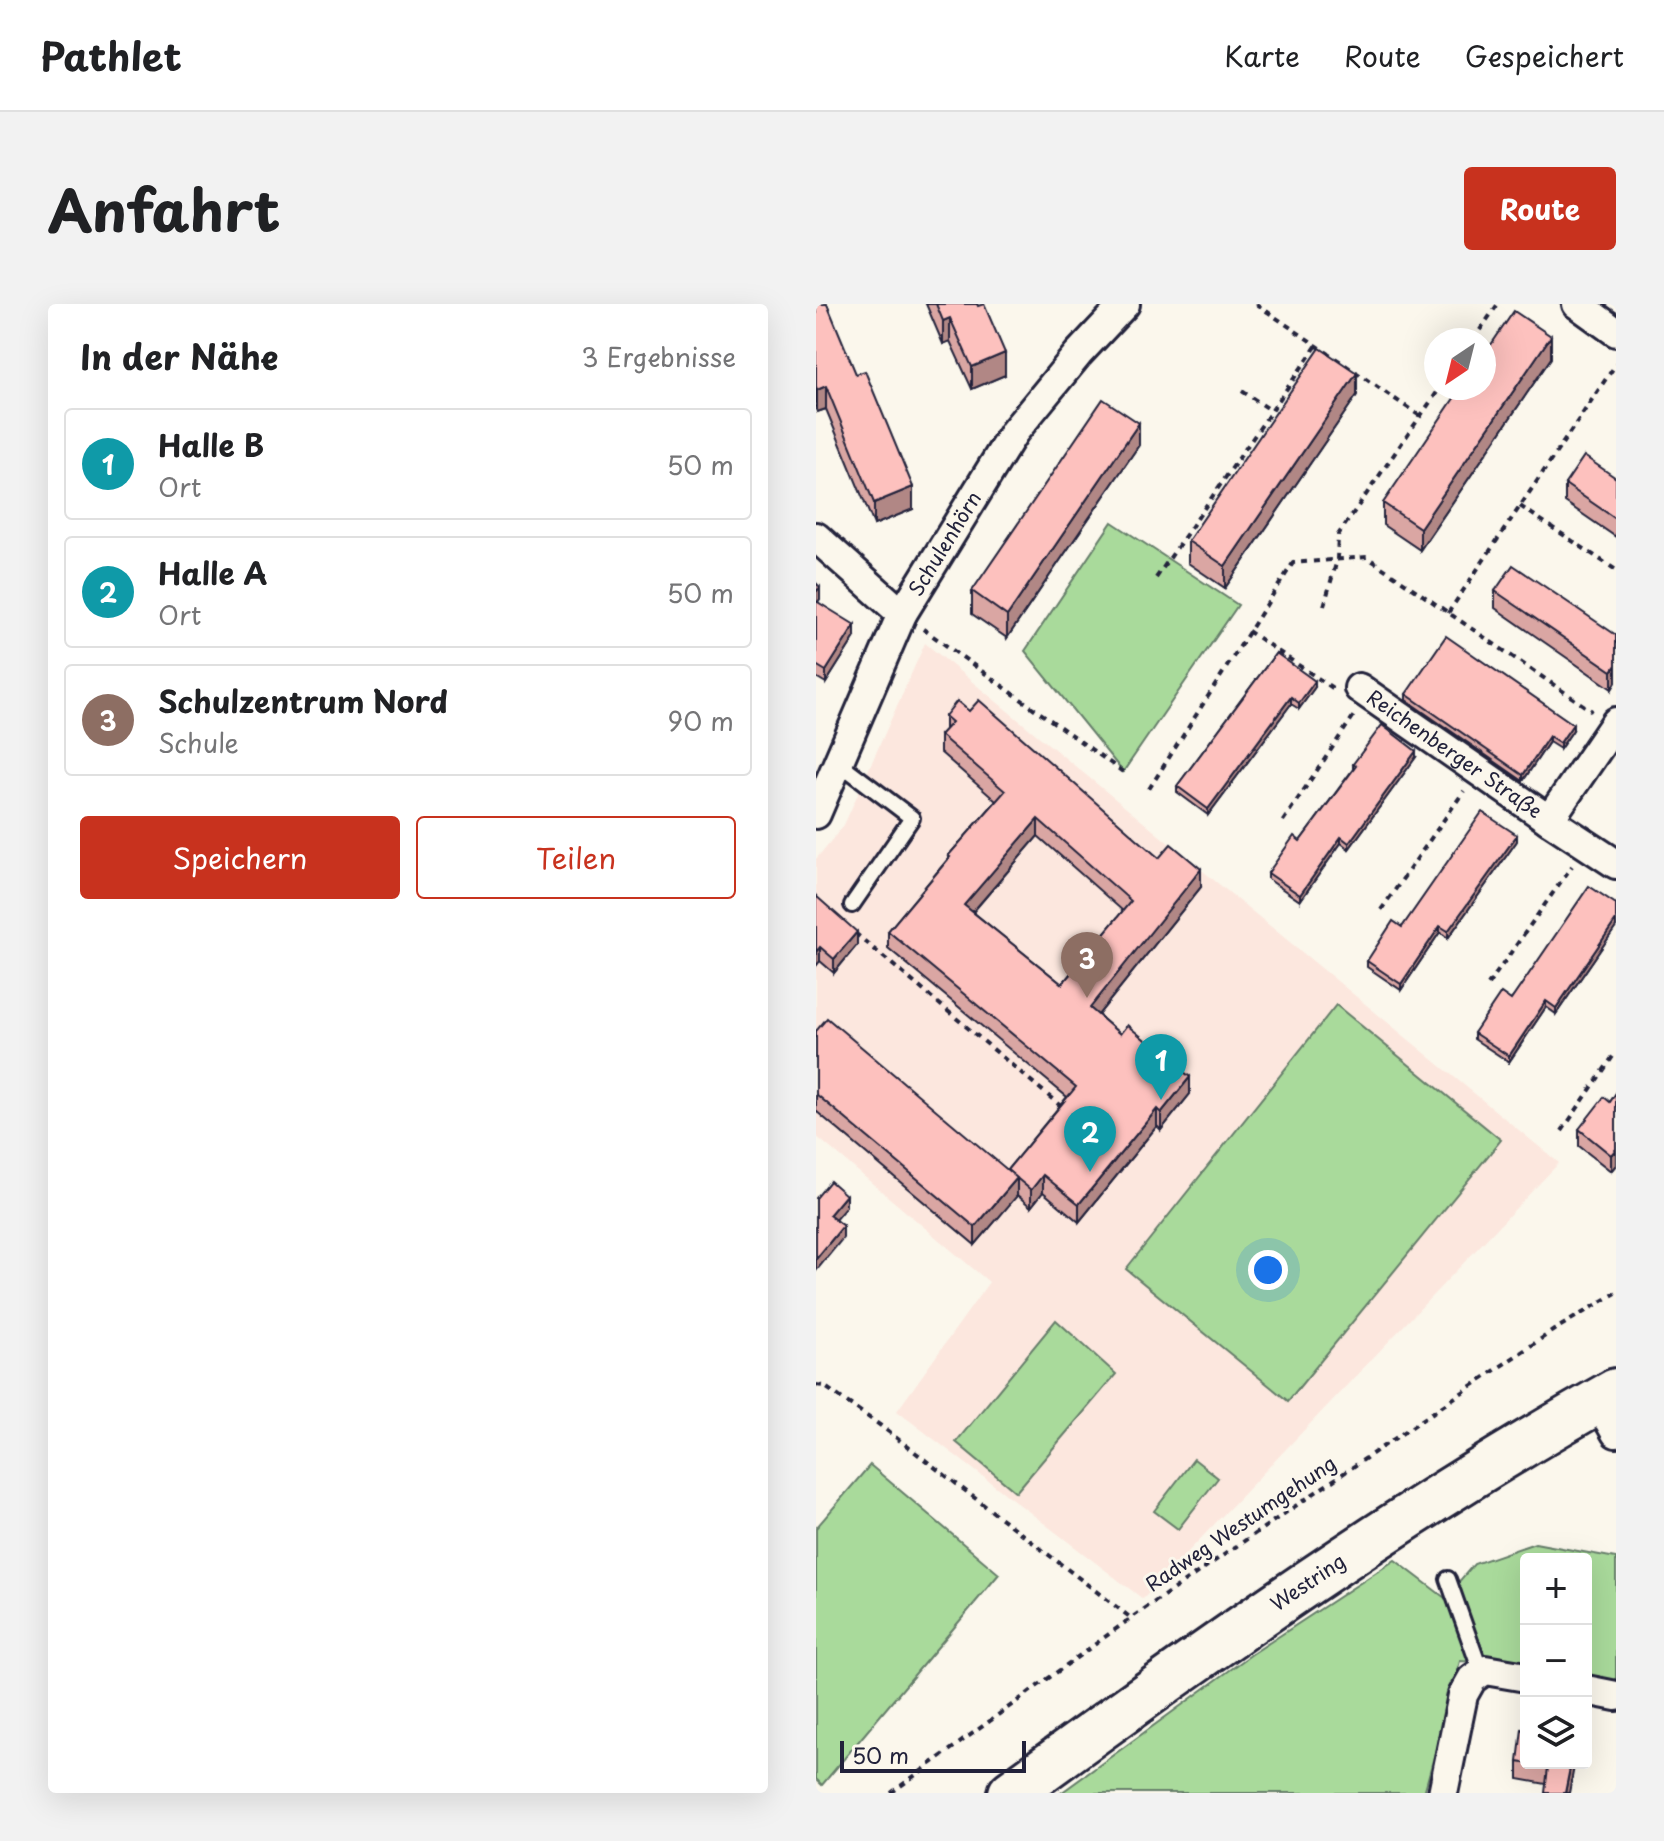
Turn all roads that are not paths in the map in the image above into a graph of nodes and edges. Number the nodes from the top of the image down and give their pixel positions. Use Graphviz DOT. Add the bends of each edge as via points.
graph roads {
  1 [pos="1125,304"];
  2 [pos="1577,304"];
  3 [pos="1616,332"];
  4 [pos="816,537"];
  5 [pos="902,614"];
  6 [pos="1363,691"];
  7 [pos="1615,724"];
  8 [pos="838,762"];
  9 [pos="816,814"];
  10 [pos="1549,820"];
  11 [pos="1616,864"];
  12 [pos="852,905"];
  13 [pos="1610,1408"];
  14 [pos="1448,1579"];
  15 [pos="1481,1672"];
  16 [pos="1520,1676"];
  17 [pos="1592,1691"];
  18 [pos="1616,1696"];
  19 [pos="1011,1793"];
  20 [pos="1443,1793"];
  1 -- 5 [label="street, Schulenhörn" via="1014,432"];
  2 -- 3 [label="street"];
  4 -- 5 [label="street"];
  5 -- 8 [label="street, Schulenhörn"];
  6 -- 10 [label="street, Reichenberger Straße"];
  7 -- 10 [label="street, Reichenberger Straße"];
  8 -- 9 [label="street, Schulenhörn"];
  8 -- 12 [label="lane" via="912,818"];
  10 -- 11 [label="street, Reichenberger Straße"];
  13 -- 19 [label="main road, Westring" via="1352,1551"];
  14 -- 15 [label="lane"];
  15 -- 16 [label="street"];
  15 -- 20 [label="street" via="1463,1695"];
  17 -- 18 [label="street"];
}
